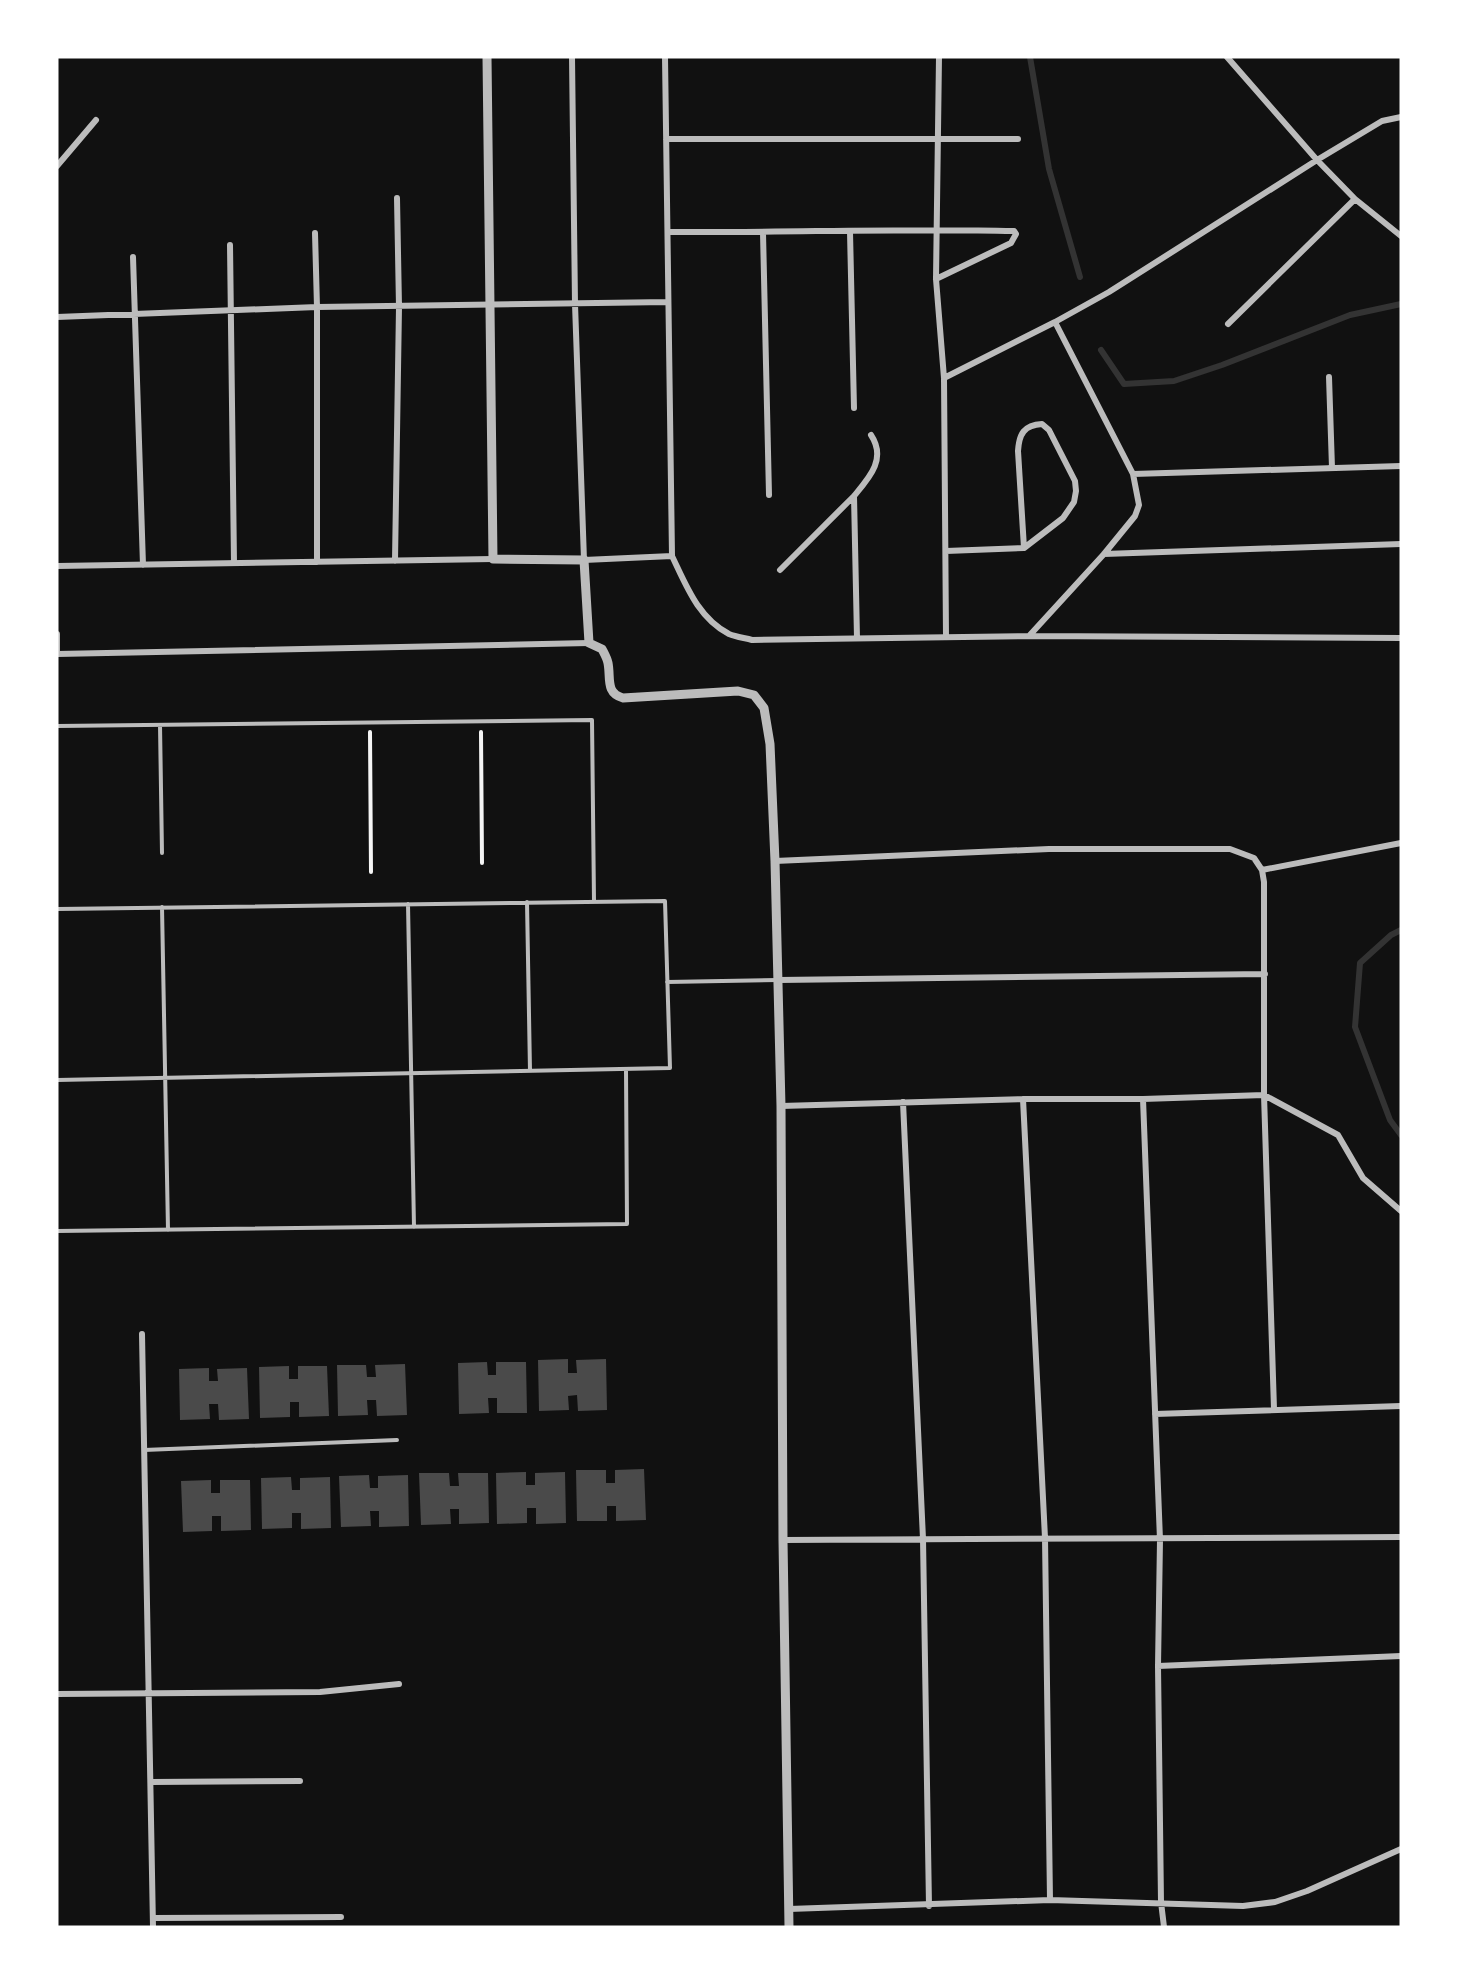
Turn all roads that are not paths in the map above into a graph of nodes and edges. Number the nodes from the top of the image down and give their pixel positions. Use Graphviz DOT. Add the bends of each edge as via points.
graph roads {
  1 [pos="487,57"];
  2 [pos="572,57"];
  3 [pos="665,57"];
  4 [pos="673,57"];
  5 [pos="939,57"];
  6 [pos="1228,57"];
  7 [pos="1401,117"];
  8 [pos="96,120"];
  9 [pos="939,138"];
  10 [pos="666,139"];
  11 [pos="1018,139"];
  12 [pos="1317,160"];
  13 [pos="57,165"];
  14 [pos="397,198"];
  15 [pos="1355,199"];
  16 [pos="936,229"];
  17 [pos="668,232"];
  18 [pos="850,232"];
  19 [pos="315,233"];
  20 [pos="763,233"];
  21 [pos="1401,236"];
  22 [pos="230,245"];
  23 [pos="134,257"];
  24 [pos="936,279"];
  25 [pos="668,302"];
  26 [pos="575,304"];
  27 [pos="490,305"];
  28 [pos="317,307"];
  29 [pos="399,307"];
  30 [pos="231,310"];
  31 [pos="134,314"];
  32 [pos="57,317"];
  33 [pos="1055,322"];
  34 [pos="1228,324"];
  35 [pos="1329,376"];
  36 [pos="944,378"];
  37 [pos="854,408"];
  38 [pos="871,435"];
  39 [pos="1401,466"];
  40 [pos="1332,468"];
  41 [pos="1133,474"];
  42 [pos="769,495"];
  43 [pos="854,496"];
  44 [pos="1401,544"];
  45 [pos="1024,548"];
  46 [pos="946,551"];
  47 [pos="1104,554"];
  48 [pos="672,556"];
  49 [pos="493,559"];
  50 [pos="584,560"];
  51 [pos="395,561"];
  52 [pos="317,562"];
  53 [pos="234,563"];
  54 [pos="143,565"];
  55 [pos="57,566"];
  56 [pos="780,570"];
  57 [pos="57,634"];
  58 [pos="1029,636"];
  59 [pos="946,637"];
  60 [pos="857,638"];
  61 [pos="1401,638"];
  62 [pos="589,643"];
  63 [pos="57,654"];
  64 [pos="160,725"];
  65 [pos="57,726"];
  66 [pos="1401,843"];
  67 [pos="162,853"];
  68 [pos="775,861"];
  69 [pos="1262,870"];
  70 [pos="527,902"];
  71 [pos="594,902"];
  72 [pos="408,904"];
  73 [pos="162,907"];
  74 [pos="57,909"];
  75 [pos="1265,974"];
  76 [pos="778,980"];
  77 [pos="668,982"];
  78 [pos="626,1069"];
  79 [pos="530,1071"];
  80 [pos="411,1073"];
  81 [pos="166,1078"];
  82 [pos="57,1080"];
  83 [pos="1264,1095"];
  84 [pos="1023,1099"];
  85 [pos="1143,1099"];
  86 [pos="903,1102"];
  87 [pos="781,1106"];
  88 [pos="1401,1211"];
  89 [pos="414,1227"];
  90 [pos="168,1230"];
  91 [pos="57,1231"];
  92 [pos="142,1334"];
  93 [pos="1401,1406"];
  94 [pos="1274,1409"];
  95 [pos="1155,1414"];
  96 [pos="397,1440"];
  97 [pos="144,1450"];
  98 [pos="1401,1536"];
  99 [pos="1045,1538"];
  100 [pos="923,1539"];
  101 [pos="783,1540"];
  102 [pos="1160,1540"];
  103 [pos="1401,1656"];
  104 [pos="1158,1666"];
  105 [pos="399,1684"];
  106 [pos="57,1694"];
  107 [pos="150,1694"];
  108 [pos="300,1781"];
  109 [pos="151,1782"];
  110 [pos="1401,1849"];
  111 [pos="1050,1900"];
  112 [pos="1161,1902"];
  113 [pos="929,1906"];
  114 [pos="789,1909"];
  115 [pos="341,1917"];
  116 [pos="153,1918"];
  117 [pos="153,1927"];
  118 [pos="789,1927"];
  119 [pos="1164,1927"];
  1 -- 27 [label="street"];
  2 -- 26 [label="street"];
  3 -- 4 [label="street"];
  3 -- 10 [label="street"];
  5 -- 9 [label="street"];
  6 -- 12 [label="street"];
  7 -- 12 [label="street" via="1382,121"];
  8 -- 13 [label="street"];
  9 -- 10 [label="street"];
  9 -- 11 [label="street"];
  9 -- 16 [label="street"];
  10 -- 17 [label="street"];
  12 -- 15 [label="street"];
  12 -- 33 [label="street"];
  14 -- 29 [label="street"];
  15 -- 21 [label="street"];
  15 -- 34 [label="street"];
  16 -- 18 [label="street"];
  16 -- 24 [label="street"];
  16 -- 24 [label="street" via="1016,234 1011,243"];
  17 -- 20 [label="street"];
  17 -- 25 [label="street"];
  18 -- 20 [label="street"];
  18 -- 37 [label="street"];
  19 -- 28 [label="street"];
  20 -- 42 [label="street"];
  22 -- 30 [label="street"];
  23 -- 31 [label="street"];
  24 -- 36 [label="street"];
  25 -- 26 [label="street"];
  25 -- 48 [label="street"];
  26 -- 27 [label="street"];
  26 -- 50 [label="street"];
  27 -- 29 [label="street"];
  27 -- 49 [label="street"];
  28 -- 29 [label="street"];
  28 -- 30 [label="street"];
  28 -- 52 [label="street"];
  29 -- 51 [label="street"];
  30 -- 31 [label="street"];
  30 -- 53 [label="street"];
  31 -- 32 [label="street"];
  31 -- 54 [label="street"];
  33 -- 36 [label="street"];
  33 -- 41 [label="street"];
  35 -- 40 [label="street"];
  36 -- 46 [label="street"];
  38 -- 43 [label="street" via="877,461 872,475"];
  39 -- 40 [label="street"];
  40 -- 41 [label="street"];
  41 -- 47 [label="street" via="1139,505 1135,516"];
  43 -- 56 [label="street"];
  43 -- 60 [label="street"];
  44 -- 47 [label="street"];
  45 -- 45 [label="street" via="1063,518 1076,491 1068,466 1042,424 1024,429 1019,438"];
  45 -- 46 [label="street"];
  46 -- 59 [label="street"];
  47 -- 58 [label="street"];
  48 -- 50 [label="street"];
  48 -- 60 [label="street" via="694,602 730,634 752,640"];
  49 -- 50 [label="street"];
  49 -- 51 [label="street"];
  50 -- 62 [label="street"];
  51 -- 52 [label="street"];
  52 -- 53 [label="street"];
  53 -- 54 [label="street"];
  54 -- 55 [label="street"];
  57 -- 63 [label="street"];
  58 -- 59 [label="street"];
  58 -- 61 [label="street"];
  59 -- 60 [label="street"];
  62 -- 63 [label="street"];
  62 -- 68 [label="street" via="602,649 608,661 614,696 738,691 754,695 764,708 770,744"];
  64 -- 65 [label="lane"];
  64 -- 67 [label="lane"];
  64 -- 71 [label="lane" via="592,720"];
  66 -- 69 [label="street"];
  68 -- 69 [label="street" via="1049,849 1230,849 1254,858"];
  68 -- 76 [label="street"];
  69 -- 75 [label="street"];
  70 -- 71 [label="lane"];
  70 -- 72 [label="lane"];
  70 -- 79 [label="lane"];
  71 -- 77 [label="lane" via="665,901"];
  72 -- 73 [label="lane"];
  72 -- 80 [label="lane"];
  73 -- 74 [label="lane"];
  73 -- 81 [label="lane"];
  75 -- 76 [label="street"];
  75 -- 83 [label="street"];
  76 -- 77 [label="lane"];
  76 -- 87 [label="street"];
  77 -- 78 [label="lane" via="670,1068"];
  78 -- 79 [label="lane"];
  78 -- 89 [label="lane" via="627,1224"];
  79 -- 80 [label="lane"];
  80 -- 81 [label="lane"];
  80 -- 89 [label="lane"];
  81 -- 82 [label="lane"];
  81 -- 90 [label="lane"];
  83 -- 85 [label="street"];
  83 -- 88 [label="street" via="1338,1135 1363,1178"];
  83 -- 94 [label="street"];
  84 -- 85 [label="street"];
  84 -- 86 [label="street"];
  84 -- 99 [label="street"];
  85 -- 95 [label="street"];
  86 -- 87 [label="street"];
  86 -- 100 [label="street"];
  87 -- 101 [label="street"];
  89 -- 90 [label="lane"];
  90 -- 91 [label="lane"];
  92 -- 97 [label="street"];
  93 -- 94 [label="street"];
  94 -- 95 [label="street"];
  95 -- 102 [label="street"];
  96 -- 97 [label="lane"];
  97 -- 107 [label="street"];
  98 -- 102 [label="street"];
  99 -- 100 [label="street"];
  99 -- 102 [label="street"];
  99 -- 111 [label="street"];
  100 -- 101 [label="street"];
  100 -- 113 [label="street"];
  101 -- 114 [label="street"];
  102 -- 104 [label="street"];
  103 -- 104 [label="street"];
  104 -- 112 [label="street"];
  105 -- 107 [label="street" via="320,1692"];
  106 -- 107 [label="street"];
  107 -- 109 [label="street"];
  108 -- 109 [label="street"];
  109 -- 116 [label="street"];
  110 -- 112 [label="street" via="1275,1902 1243,1906"];
  111 -- 112 [label="street"];
  111 -- 113 [label="street"];
  112 -- 119 [label="street"];
  113 -- 114 [label="street"];
  114 -- 118 [label="street"];
  115 -- 116 [label="street"];
  116 -- 117 [label="street"];
}
